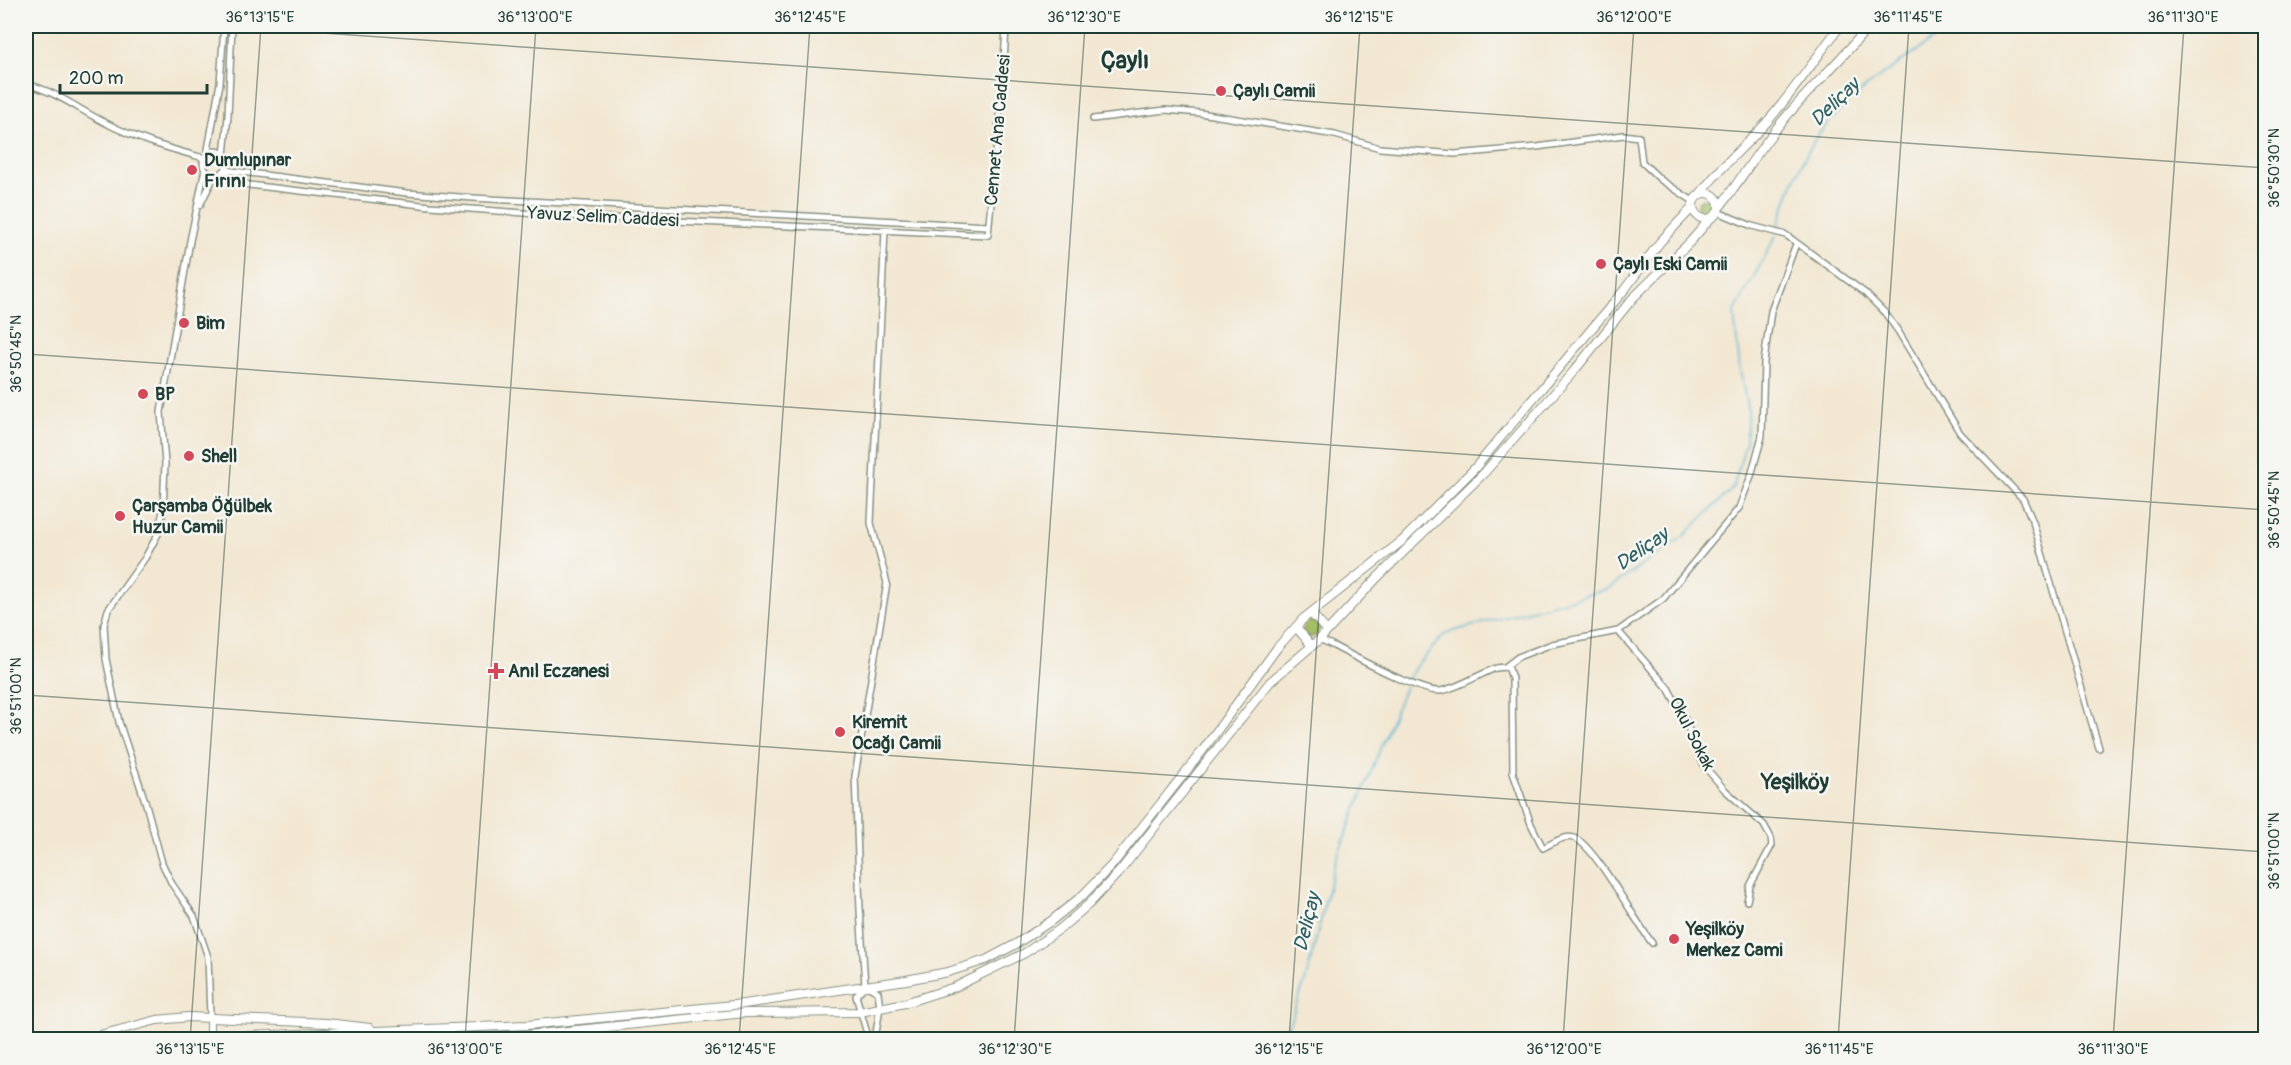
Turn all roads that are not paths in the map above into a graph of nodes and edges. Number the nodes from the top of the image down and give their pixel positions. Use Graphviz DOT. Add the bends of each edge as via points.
graph roads {
  1 [pos="224,26"];
  2 [pos="231,26"];
  3 [pos="1006,26"];
  4 [pos="1840,26"];
  5 [pos="1869,26"];
  6 [pos="26,84"];
  7 [pos="1093,119"];
  8 [pos="224,155"];
  9 [pos="205,156"];
  10 [pos="205,169"];
  11 [pos="223,171"];
  12 [pos="215,175"];
  13 [pos="1701,193"];
  14 [pos="563,203"];
  15 [pos="1693,205"];
  16 [pos="199,206"];
  17 [pos="1718,210"];
  18 [pos="563,216"];
  19 [pos="1710,219"];
  20 [pos="988,226"];
  21 [pos="885,231"];
  22 [pos="988,235"];
  23 [pos="1796,244"];
  24 [pos="1311,613"];
  25 [pos="1296,627"];
  26 [pos="1327,631"];
  27 [pos="1618,631"];
  28 [pos="1320,639"];
  29 [pos="1312,646"];
  30 [pos="1505,667"];
  31 [pos="2099,748"];
  32 [pos="1747,901"];
  33 [pos="1652,944"];
  34 [pos="865,985"];
  35 [pos="880,1007"];
  36 [pos="860,1012"];
  37 [pos="210,1017"];
  38 [pos="409,1030"];
  39 [pos="193,1039"];
  40 [pos="81,1040"];
  41 [pos="210,1040"];
  42 [pos="412,1040"];
  43 [pos="868,1040"];
  44 [pos="875,1040"];
  1 -- 9 [label="street" via="220,83"];
  2 -- 8 [label="street"];
  3 -- 20 [label="street, Cennet Ana Caddesi" via="1004,86"];
  4 -- 13 [label="highway" via="1798,86"];
  5 -- 17 [label="highway" via="1775,130"];
  6 -- 9 [label="street" via="57,95 105,123 161,147"];
  7 -- 15 [label="street" via="1165,110 1200,113 1335,135 1380,148 1455,154 1623,135 1640,138 1642,162"];
  8 -- 9 [label="street" via="213,151"];
  8 -- 11 [label="street" via="227,162"];
  9 -- 10 [label="street"];
  10 -- 12 [label="street"];
  10 -- 16 [label="street"];
  11 -- 12 [label="street"];
  11 -- 14 [label="street, Yavuz Selim Caddesi" via="408,193"];
  11 -- 18 [label="street, Yavuz Selim Caddesi" via="238,182 249,184 430,206"];
  12 -- 16 [label="street"];
  13 -- 15 [label="highway"];
  13 -- 17 [label="highway" via="1718,200"];
  14 -- 18 [label="street"];
  14 -- 20 [label="street, Yavuz Selim Caddesi"];
  15 -- 19 [label="highway" via="1698,218"];
  15 -- 24 [label="highway" via="1475,468 1402,541"];
  16 -- 37 [label="street" via="161,412 165,464 158,534 146,558 108,610 104,625 108,675 119,722 162,863 194,916 208,957"];
  17 -- 19 [label="highway"];
  17 -- 23 [label="street" via="1786,235"];
  18 -- 21 [label="street, Yavuz Selim Caddesi"];
  19 -- 26 [label="highway" via="1632,299 1484,473"];
  20 -- 22 [label="street, Cennet Ana Caddesi"];
  21 -- 22 [label="street, Yavuz Selim Caddesi"];
  21 -- 34 [label="street" via="872,523 887,583 855,777"];
  23 -- 27 [label="street" via="1771,310 1764,362 1762,436 1739,508 1663,598"];
  23 -- 31 [label="street" via="1865,292 1885,314 1960,433 2023,499"];
  24 -- 25 [label="highway"];
  24 -- 26 [label="highway"];
  25 -- 29 [label="highway"];
  25 -- 34 [label="highway" via="1112,865 1082,896 1051,921 986,960 937,974"];
  26 -- 28 [label="highway"];
  27 -- 30 [label="street" via="1552,644 1518,657"];
  27 -- 32 [label="street, Okul Sokak" via="1668,688 1705,767 1764,825 1771,838 1772,845 1750,886"];
  28 -- 29 [label="highway"];
  28 -- 30 [label="street" via="1425,689 1439,691"];
  29 -- 35 [label="highway" via="1270,682 1120,871 1060,929 1025,953 955,987"];
  30 -- 33 [label="street" via="1512,679 1513,773 1531,825 1544,848 1565,837 1576,838 1586,846"];
  34 -- 35 [label="street" via="878,992"];
  34 -- 36 [label="street" via="856,996"];
  34 -- 38 [label="highway" via="768,1001 629,1016"];
  35 -- 36 [label="highway"];
  35 -- 44 [label="street"];
  36 -- 42 [label="highway" via="745,1013 528,1035"];
  36 -- 43 [label="street"];
  37 -- 38 [label="highway"];
  37 -- 40 [label="highway" via="157,1020"];
  37 -- 41 [label="main road"];
  38 -- 39 [label="highway, bridge"];
}
